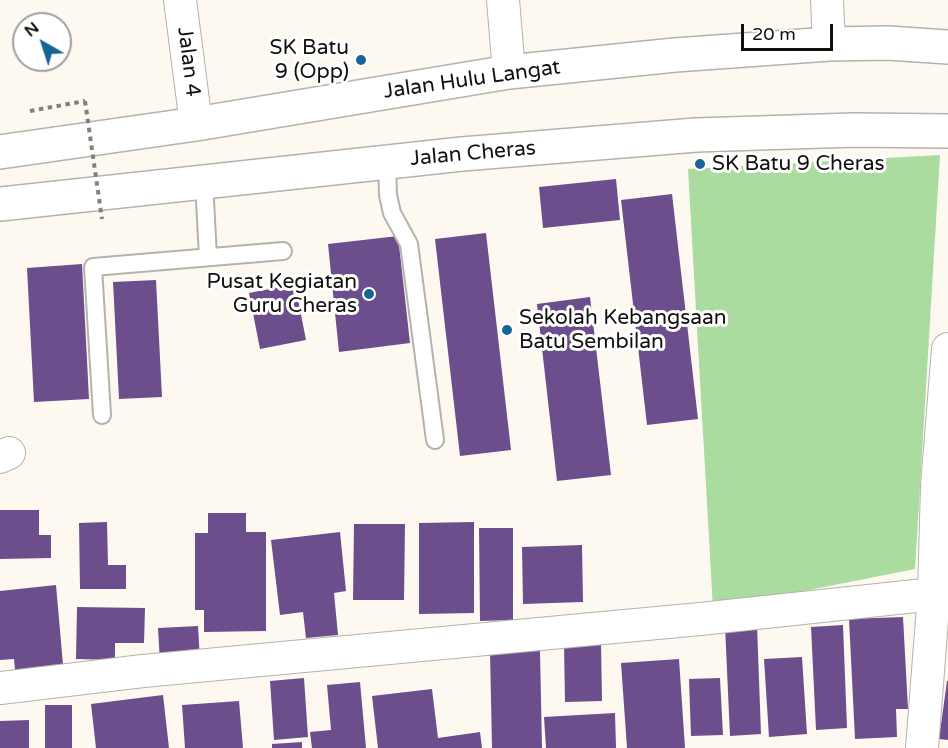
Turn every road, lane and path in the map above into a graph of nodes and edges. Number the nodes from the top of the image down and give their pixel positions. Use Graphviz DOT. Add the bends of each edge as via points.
graph roads {
  1 [pos="180,0"];
  2 [pos="503,0"];
  3 [pos="827,0"];
  4 [pos="829,44"];
  5 [pos="948,46"];
  6 [pos="509,72"];
  7 [pos="30,111"];
  8 [pos="196,124"];
  9 [pos="948,131"];
  10 [pos="0,152"];
  11 [pos="387,162"];
  12 [pos="204,182"];
  13 [pos="0,204"];
  14 [pos="102,219"];
  15 [pos="283,251"];
  16 [pos="208,257"];
  17 [pos="948,349"];
  18 [pos="102,415"];
  19 [pos="435,440"];
  20 [pos="943,487"];
  21 [pos="934,594"];
  22 [pos="0,688"];
  23 [pos="923,739"];
  1 -- 8 [label="street, Jalan 4"];
  2 -- 6 [label="street"];
  3 -- 4 [label="street"];
  4 -- 5 [label="main road, Jalan Hulu Langat"];
  4 -- 6 [label="main road, Jalan Hulu Langat"];
  6 -- 8 [label="main road, Jalan Hulu Langat"];
  7 -- 14 [label="path, bridge" via="85,101"];
  8 -- 10 [label="main road, Jalan Hulu Langat"];
  9 -- 11 [label="main road, Jalan Cheras" via="696,135"];
  11 -- 12 [label="main road, Jalan Cheras"];
  11 -- 19 [label="lane" via="392,213 409,244"];
  12 -- 13 [label="main road, Jalan Cheras"];
  12 -- 16 [label="lane"];
  15 -- 16 [label="lane"];
  16 -- 18 [label="lane" via="93,267"];
  17 -- 20 [label="street"];
  20 -- 21 [label="street"];
  21 -- 22 [label="street"];
  21 -- 23 [label="street"];
}
